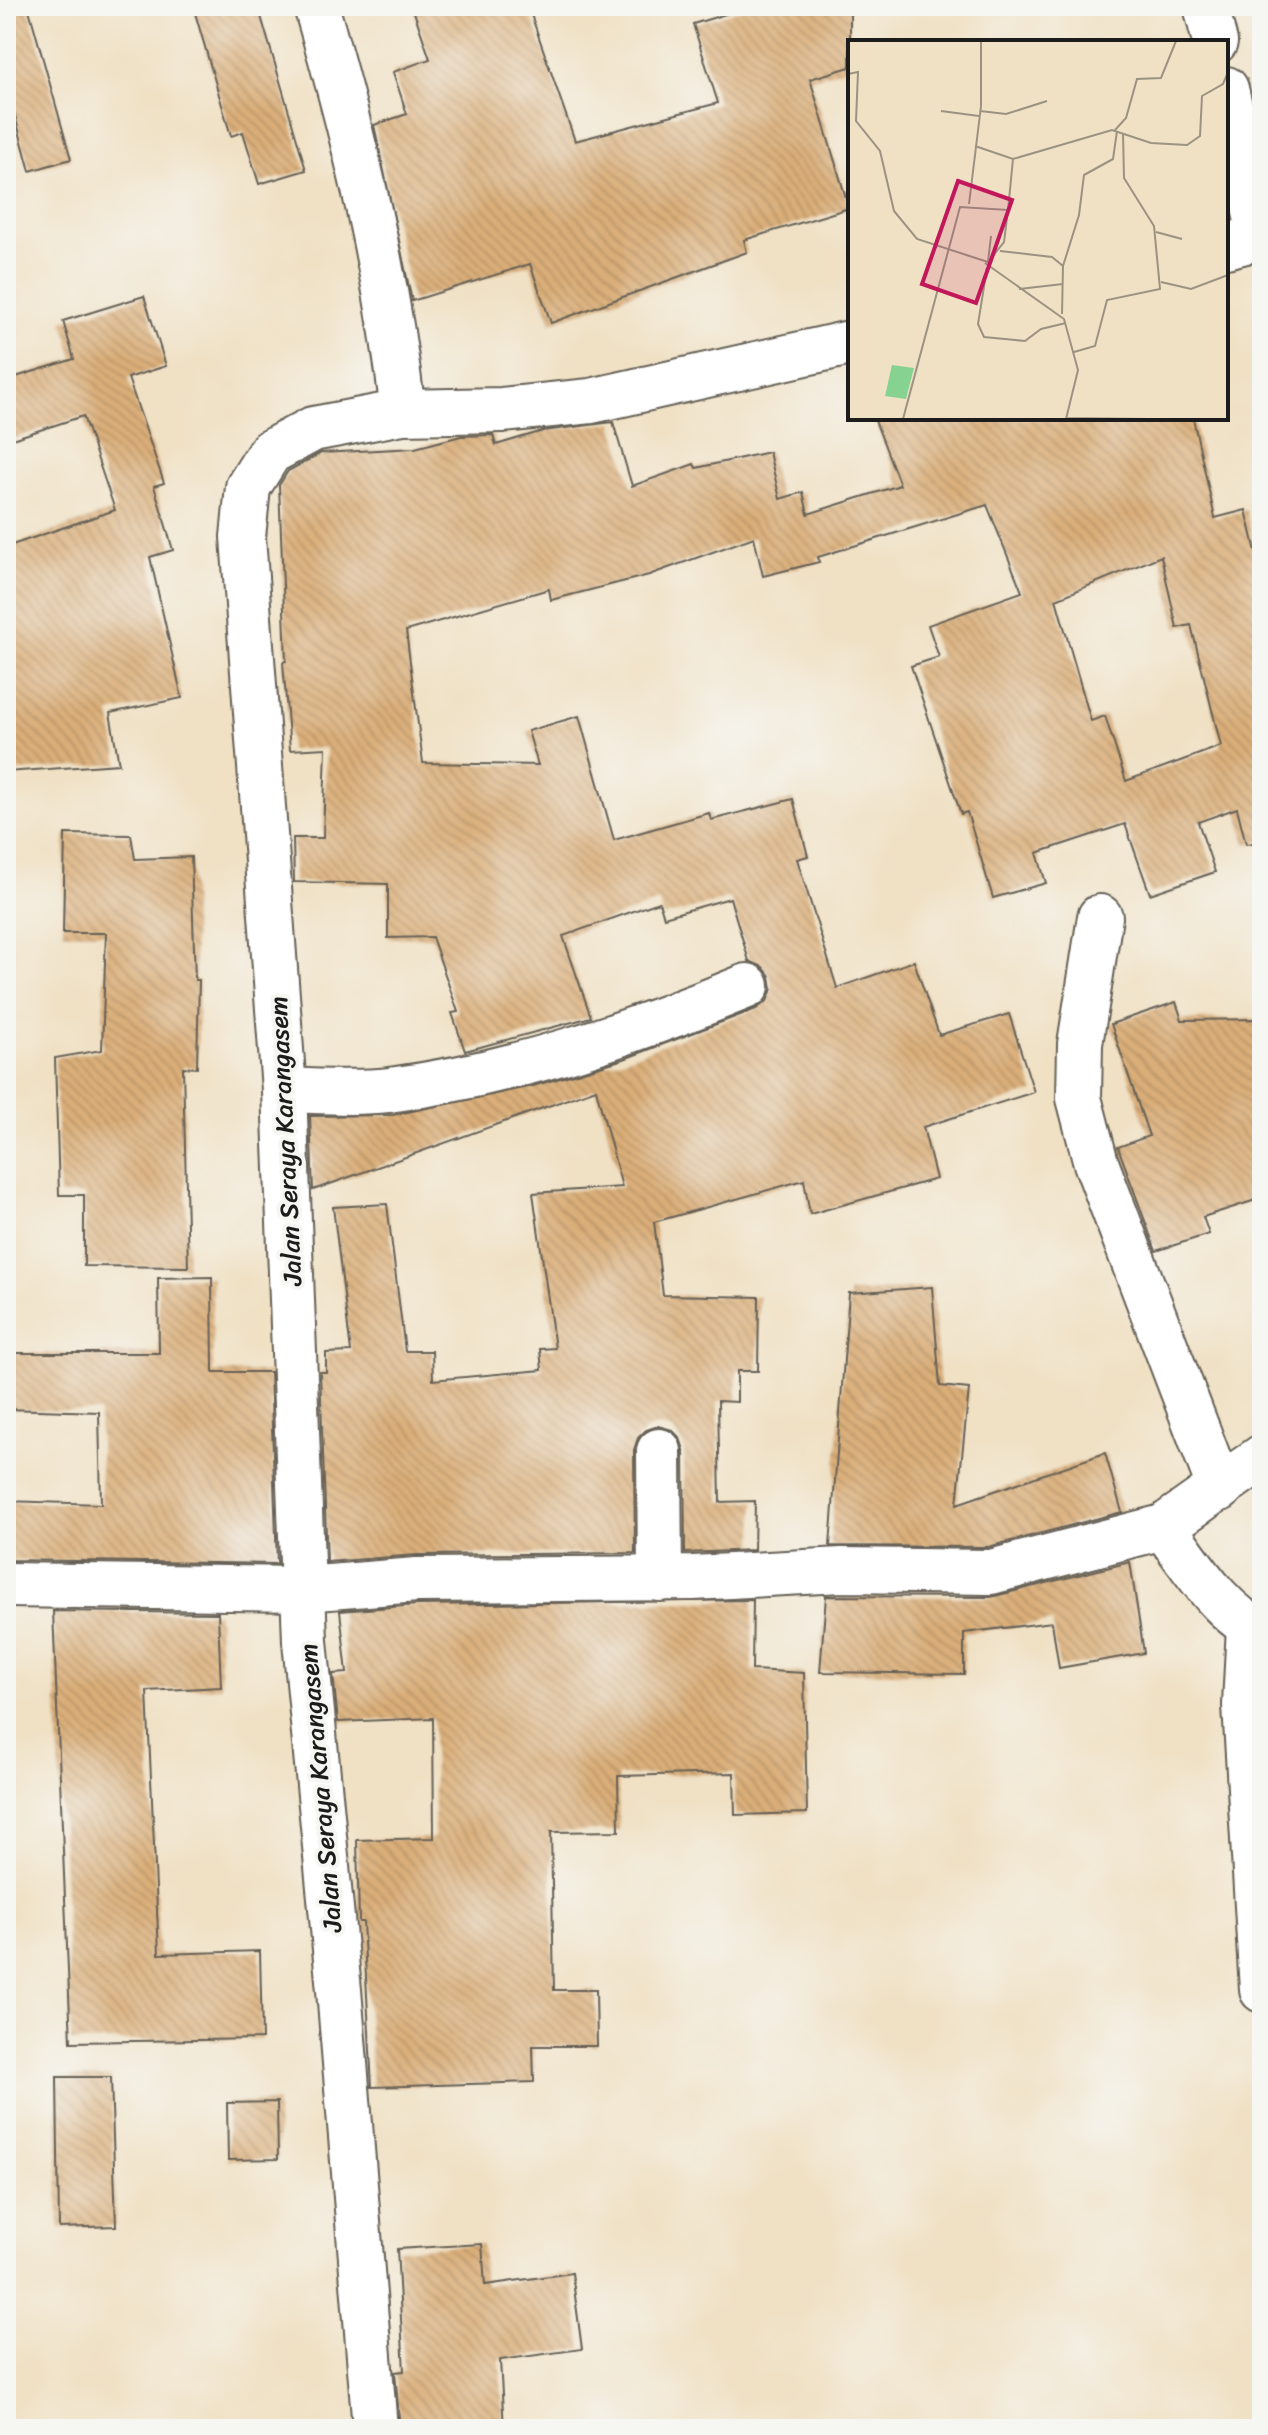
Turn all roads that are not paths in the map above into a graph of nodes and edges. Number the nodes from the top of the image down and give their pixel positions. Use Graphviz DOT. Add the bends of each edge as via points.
graph roads {
  1 [pos="316,6"];
  2 [pos="1206,6"];
  3 [pos="1214,40"];
  4 [pos="1228,97"];
  5 [pos="1262,238"];
  6 [pos="1228,246"];
  7 [pos="848,343"];
  8 [pos="403,412"];
  9 [pos="1100,917"];
  10 [pos="747,986"];
  11 [pos="284,1090"];
  12 [pos="659,1451"];
  13 [pos="1262,1457"];
  14 [pos="1220,1489"];
  15 [pos="1163,1527"];
  16 [pos="660,1579"];
  17 [pos="6,1585"];
  18 [pos="304,1589"];
  19 [pos="1256,1629"];
  20 [pos="1262,1990"];
  21 [pos="375,2429"];
  1 -- 8 [label="street" via="368,195"];
  2 -- 3 [label="street"];
  4 -- 5 [label="street"];
  5 -- 6 [label="street"];
  7 -- 8 [label="street, Jalan Seraya Karangasem" via="591,401"];
  8 -- 11 [label="street, Jalan Seraya Karangasem" via="313,429 270,452 248,487 243,537"];
  9 -- 14 [label="street" via="1080,1044 1079,1098 1096,1163"];
  10 -- 11 [label="street" via="629,1032 513,1065 387,1090"];
  11 -- 18 [label="street, Jalan Seraya Karangasem"];
  12 -- 16 [label="street"];
  13 -- 14 [label="street"];
  14 -- 15 [label="street"];
  15 -- 16 [label="street" via="991,1572 842,1570"];
  15 -- 19 [label="street" via="1203,1579"];
  16 -- 18 [label="street" via="417,1580"];
  17 -- 18 [label="street"];
  18 -- 21 [label="street, Jalan Seraya Karangasem"];
  19 -- 20 [label="street" via="1245,1705"];
}
